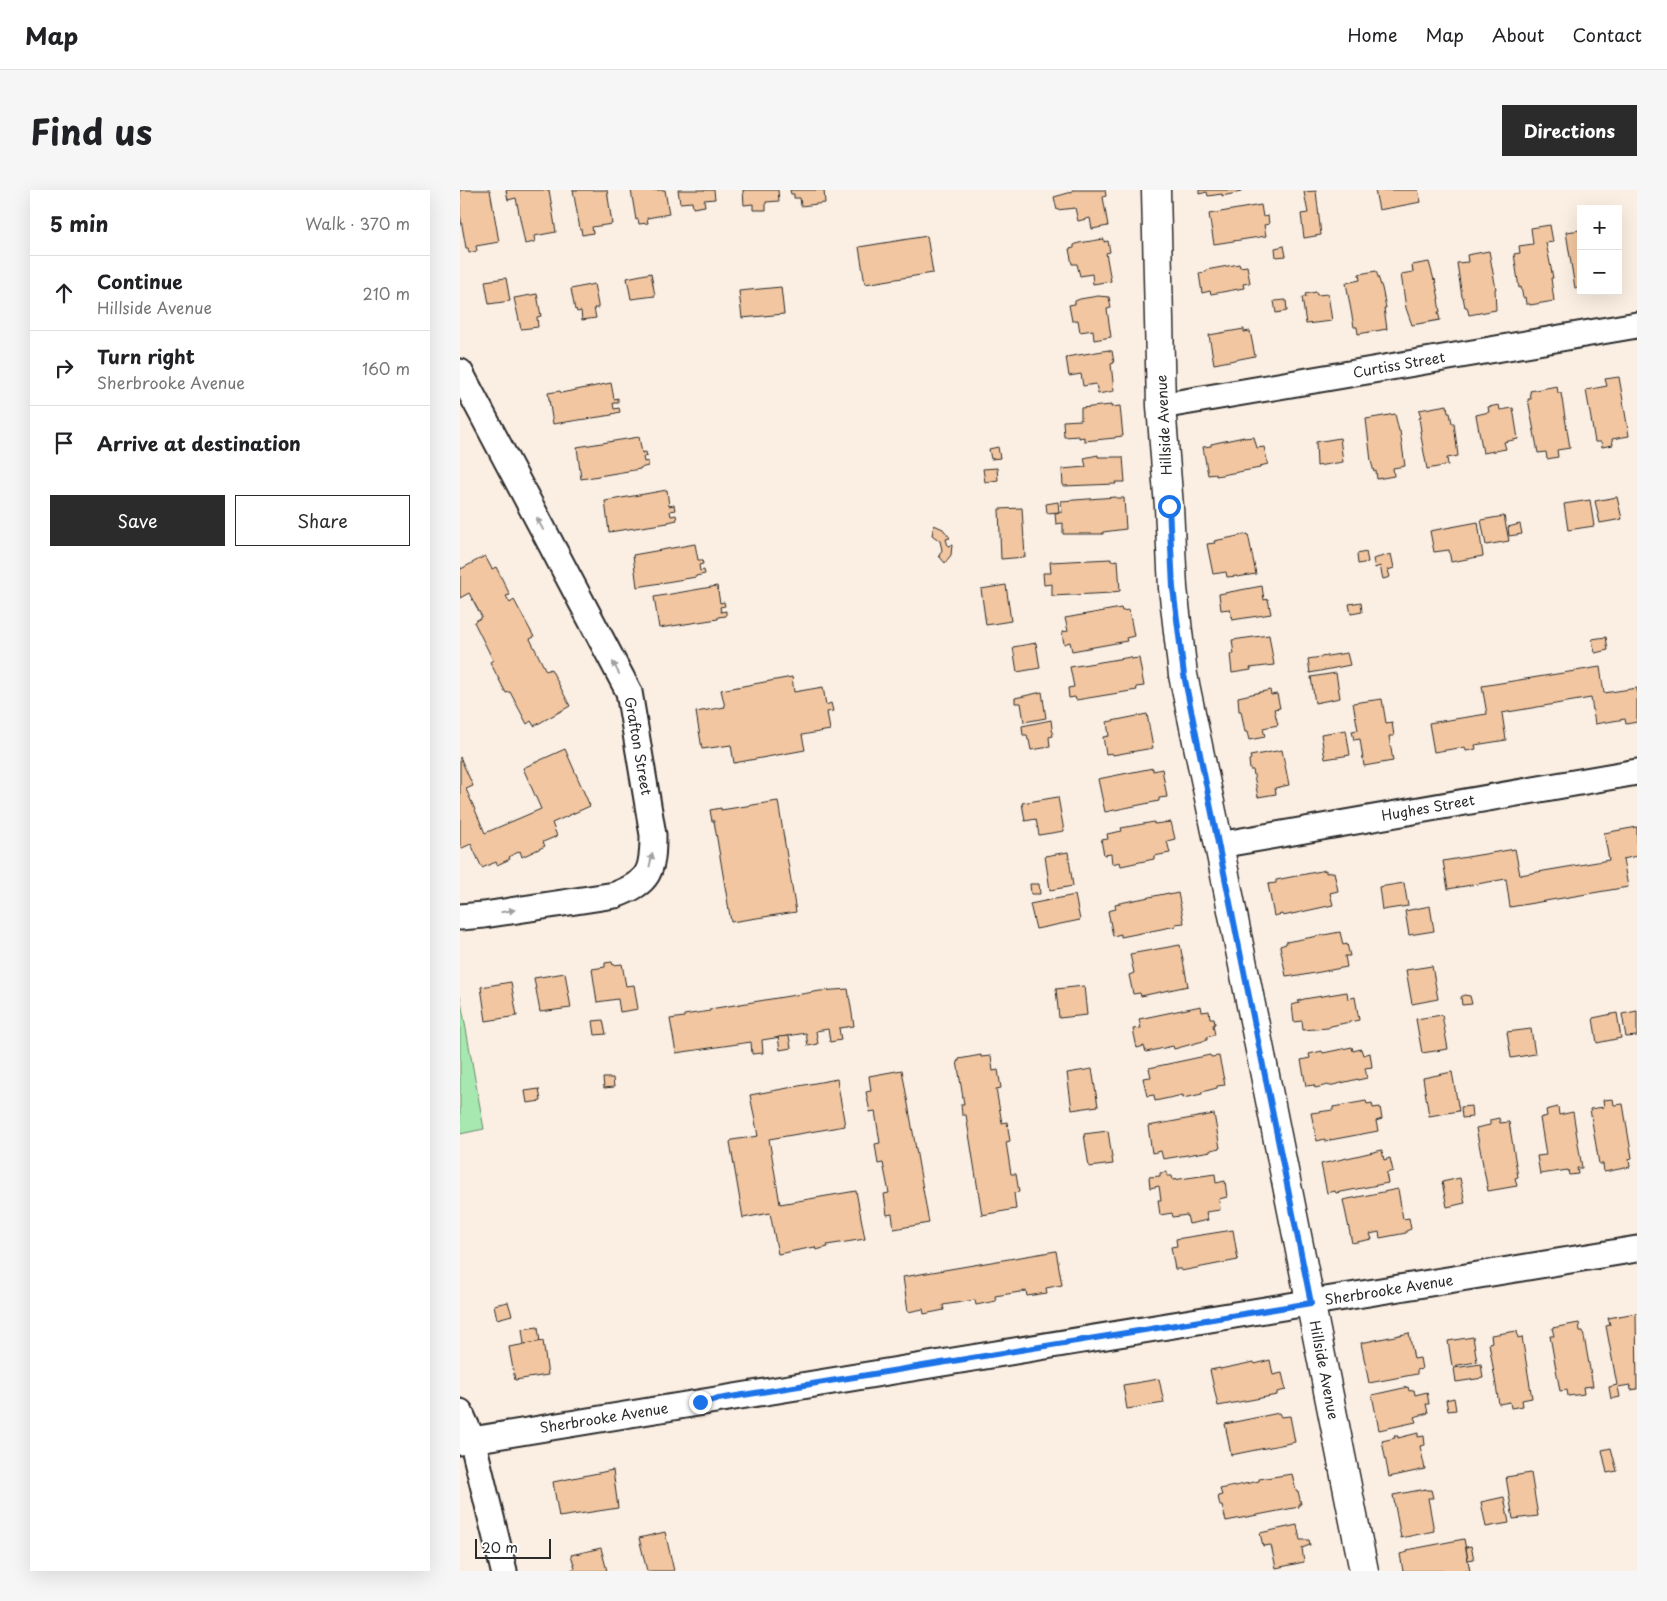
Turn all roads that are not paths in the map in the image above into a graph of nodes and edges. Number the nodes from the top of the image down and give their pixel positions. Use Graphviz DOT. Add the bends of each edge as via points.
graph roads {
  1 [pos="1156,190"];
  2 [pos="1637,325"];
  3 [pos="460,372"];
  4 [pos="1161,406"];
  5 [pos="1637,772"];
  6 [pos="1219,845"];
  7 [pos="460,917"];
  8 [pos="1637,1249"];
  9 [pos="1311,1303"];
  10 [pos="460,1412"];
  11 [pos="466,1440"];
  12 [pos="504,1571"];
  13 [pos="1364,1571"];
  1 -- 4 [label="street, Hillside Avenue"];
  2 -- 4 [label="street, Curtiss Street"];
  7 -- 3 [label="street, Grafton Street, one-way" via="615,895 645,879 653,857 653,835 629,692"];
  4 -- 6 [label="street, Hillside Avenue" via="1173,588 1184,675"];
  5 -- 6 [label="street, Hughes Street"];
  6 -- 9 [label="street, Hillside Avenue"];
  8 -- 9 [label="street, Sherbrooke Avenue"];
  9 -- 11 [label="street, Sherbrooke Avenue"];
  9 -- 13 [label="street, Hillside Avenue"];
  10 -- 11 [label="street"];
  11 -- 12 [label="street"];
}
